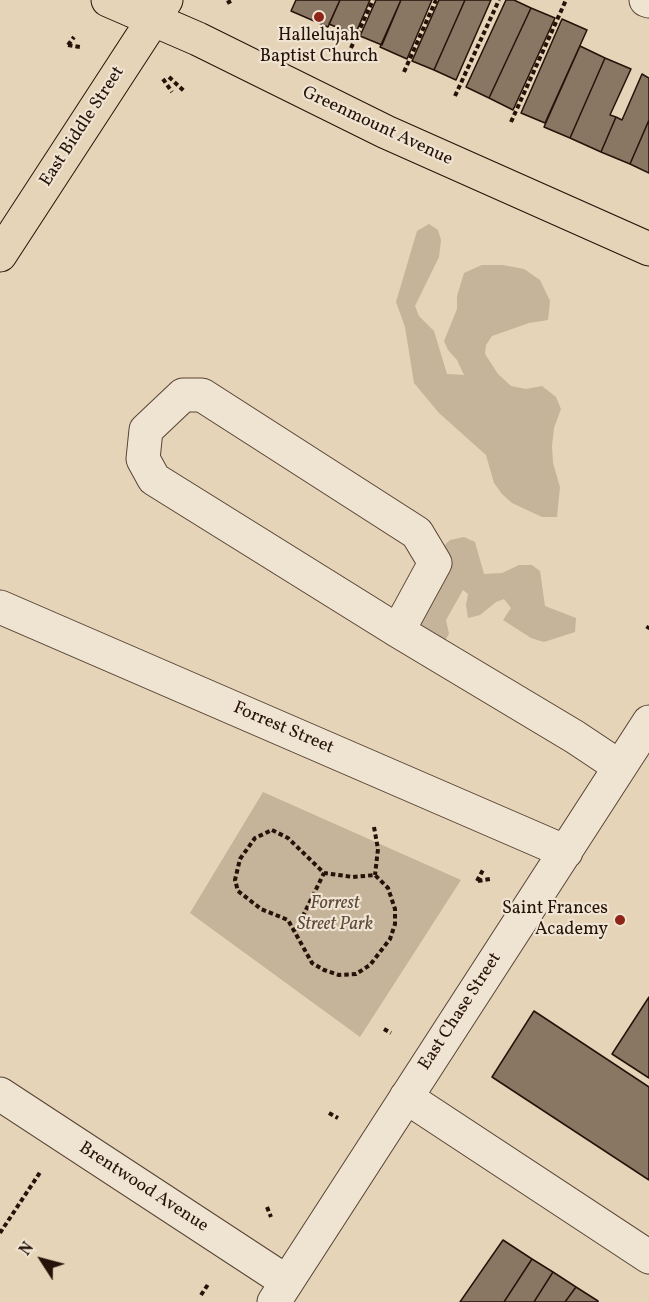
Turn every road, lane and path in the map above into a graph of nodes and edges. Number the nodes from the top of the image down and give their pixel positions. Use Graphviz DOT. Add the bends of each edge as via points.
graph roads {
  1 [pos="108,0"];
  2 [pos="233,0"];
  3 [pos="373,0"];
  4 [pos="436,0"];
  5 [pos="499,0"];
  6 [pos="566,0"];
  7 [pos="227,3"];
  8 [pos="159,11"];
  9 [pos="74,38"];
  10 [pos="80,47"];
  11 [pos="351,48"];
  12 [pos="404,72"];
  13 [pos="169,77"];
  14 [pos="163,79"];
  15 [pos="184,91"];
  16 [pos="172,92"];
  17 [pos="455,96"];
  18 [pos="511,122"];
  19 [pos="649,249"];
  20 [pos="0,255"];
  21 [pos="0,607"];
  22 [pos="398,631"];
  23 [pos="649,722"];
  24 [pos="620,767"];
  25 [pos="374,827"];
  26 [pos="566,852"];
  27 [pos="484,868"];
  28 [pos="324,873"];
  29 [pos="375,875"];
  30 [pos="490,879"];
  31 [pos="296,931"];
  32 [pos="384,1029"];
  33 [pos="391,1033"];
  34 [pos="0,1094"];
  35 [pos="406,1097"];
  36 [pos="330,1113"];
  37 [pos="338,1118"];
  38 [pos="41,1171"];
  39 [pos="267,1207"];
  40 [pos="271,1217"];
  41 [pos="0,1233"];
  42 [pos="649,1257"];
  43 [pos="209,1283"];
  44 [pos="280,1292"];
  45 [pos="201,1295"];
  1 -- 8 [label="main road, Greenmount Avenue"];
  2 -- 7 [label="path"];
  3 -- 11 [label="path"];
  4 -- 12 [label="path"];
  5 -- 17 [label="path"];
  6 -- 18 [label="path"];
  8 -- 19 [label="main road, Greenmount Avenue" via="198,39 386,132"];
  8 -- 20 [label="main road, East Biddle Street"];
  9 -- 10 [label="path" via="68,45"];
  13 -- 15 [label="path"];
  14 -- 16 [label="path"];
  21 -- 26 [label="street, Forrest Street"];
  22 -- 22 [label="street" via="435,563 417,533 202,395 183,395 147,430 143,459 154,479"];
  22 -- 24 [label="street"];
  23 -- 24 [label="street, East Chase Street"];
  24 -- 26 [label="street, East Chase Street"];
  25 -- 29 [label="path" via="378,849"];
  26 -- 35 [label="street, East Chase Street"];
  27 -- 30 [label="path" via="477,881"];
  28 -- 29 [label="path"];
  28 -- 31 [label="path"];
  28 -- 31 [label="path" via="288,838 272,830 255,838 240,859 235,880 238,891 250,903 288,920"];
  29 -- 31 [label="path" via="388,888 395,924 390,939 370,965 347,975 324,970 312,963"];
  32 -- 33 [label="path"];
  34 -- 44 [label="street, Brentwood Avenue"];
  35 -- 42 [label="street"];
  35 -- 44 [label="street, East Chase Street"];
  36 -- 37 [label="path"];
  38 -- 41 [label="path"];
  39 -- 40 [label="path"];
  43 -- 45 [label="path"];
}
